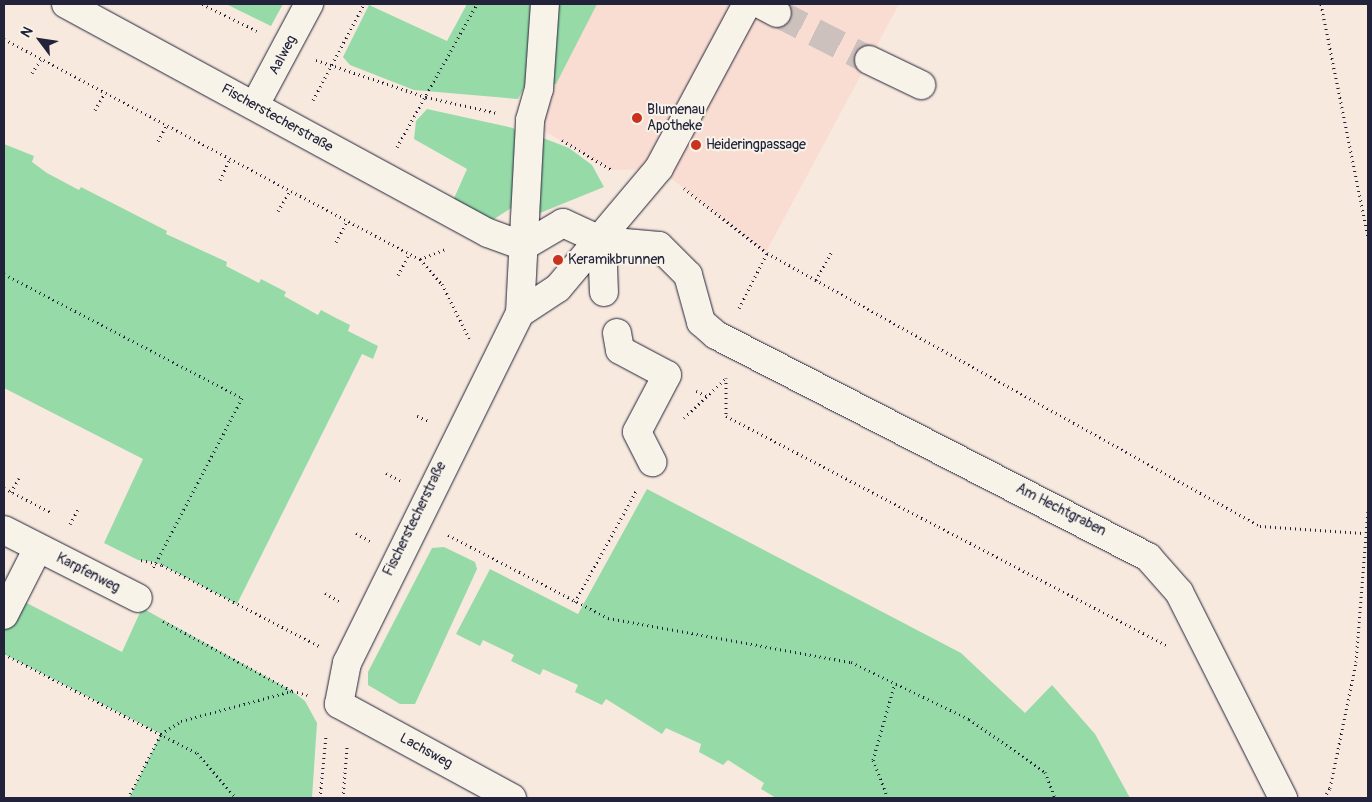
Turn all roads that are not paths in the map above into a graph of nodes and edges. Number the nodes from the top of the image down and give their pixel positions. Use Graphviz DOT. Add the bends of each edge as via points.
graph roads {
  1 [pos="66,4"];
  2 [pos="309,4"];
  3 [pos="545,4"];
  4 [pos="747,4"];
  5 [pos="869,60"];
  6 [pos="921,85"];
  7 [pos="255,105"];
  8 [pos="602,241"];
  9 [pos="524,246"];
  10 [pos="604,292"];
  11 [pos="520,313"];
  12 [pos="617,346"];
  13 [pos="652,462"];
  14 [pos="4,530"];
  15 [pos="38,548"];
  16 [pos="138,598"];
  17 [pos="4,615"];
  18 [pos="340,704"];
  19 [pos="512,798"];
  20 [pos="1283,798"];
  1 -- 7 [label="street, Fischerstecherstraße"];
  2 -- 7 [label="street, Aalweg"];
  3 -- 9 [label="street" via="540,89 530,120"];
  4 -- 8 [label="street" via="659,168"];
  5 -- 6 [label="street"];
  7 -- 9 [label="street, Fischerstecherstraße" via="488,234"];
  8 -- 9 [label="street" via="563,222"];
  8 -- 10 [label="street"];
  8 -- 11 [label="street" via="558,288"];
  8 -- 20 [label="street, Am Hechtgraben" via="659,246 688,275 701,322 1148,557 1179,592"];
  9 -- 11 [label="street"];
  11 -- 18 [label="street, Fischerstecherstraße" via="415,517 347,663"];
  12 -- 13 [label="street" via="667,375 637,432"];
  14 -- 15 [label="street, Karpfenweg"];
  15 -- 16 [label="street, Karpfenweg"];
  15 -- 17 [label="street"];
  18 -- 19 [label="street, Lachsweg"];
}
